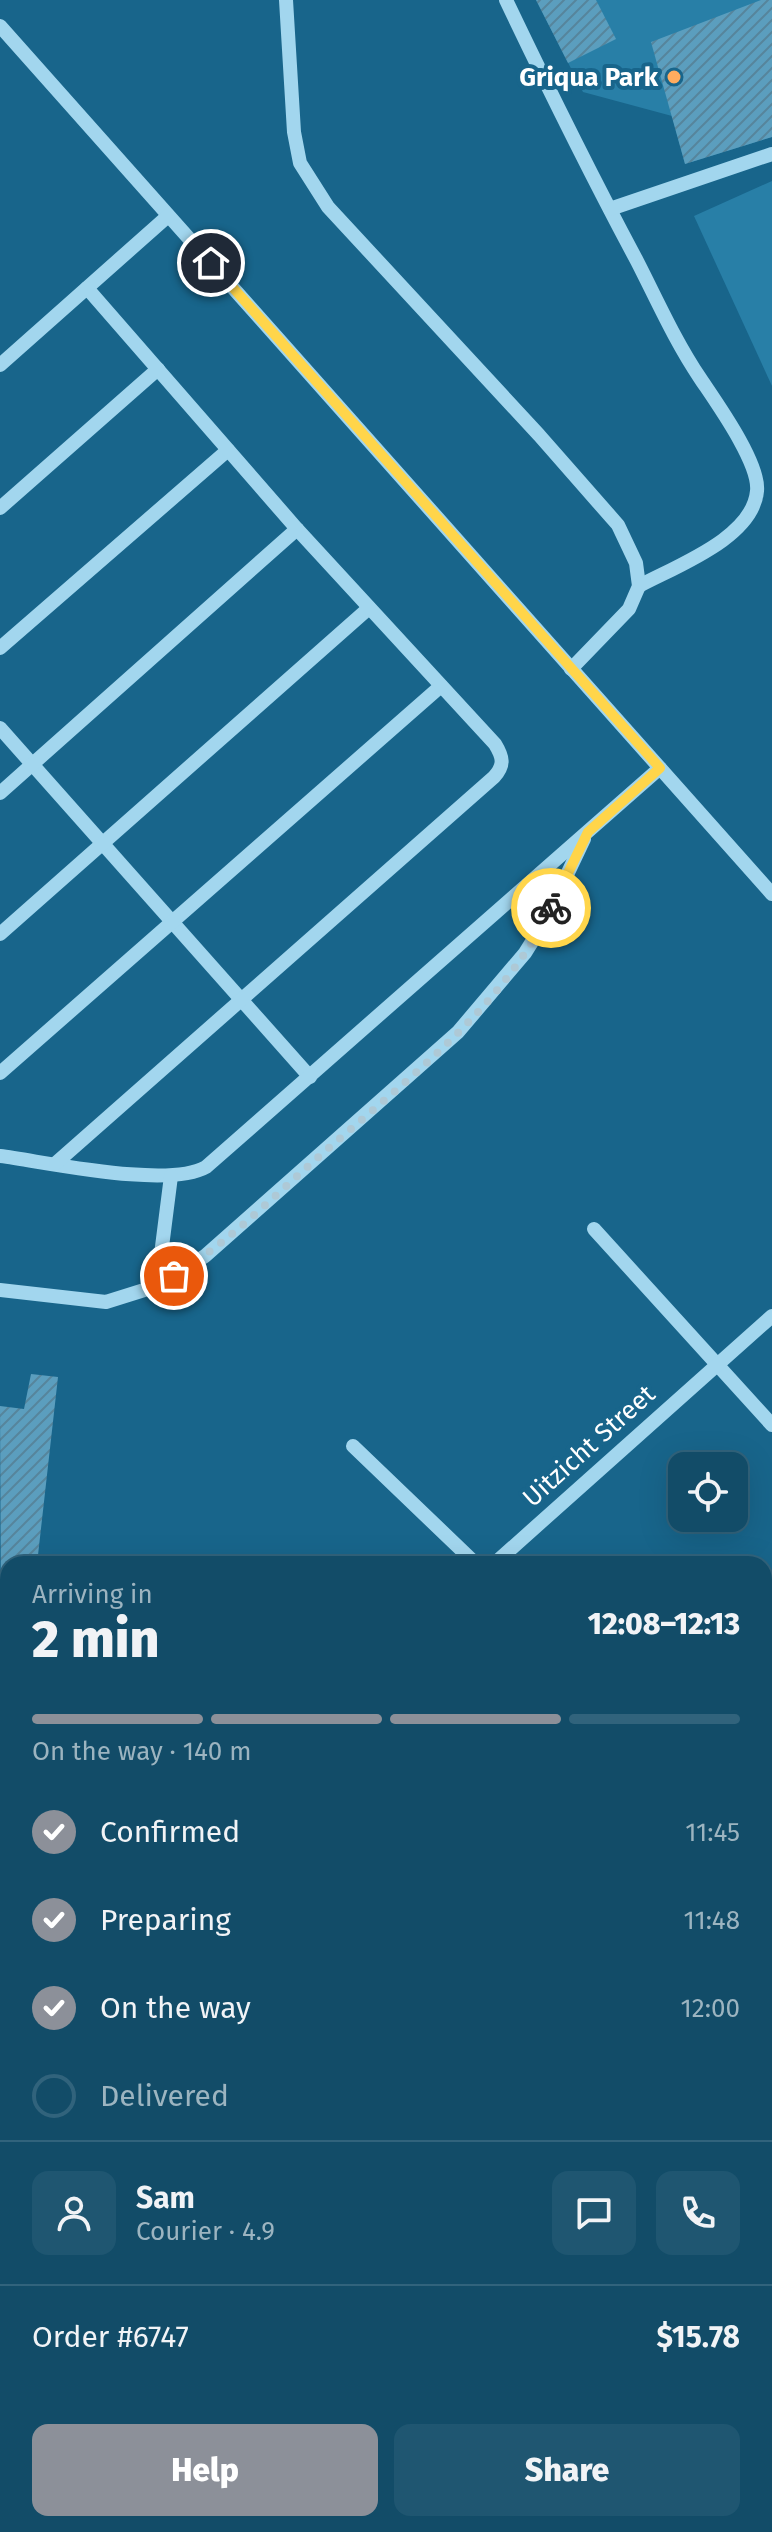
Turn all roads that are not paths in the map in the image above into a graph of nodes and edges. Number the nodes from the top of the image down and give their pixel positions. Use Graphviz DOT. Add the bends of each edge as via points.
graph roads {
  1 [pos="286,0"];
  2 [pos="506,0"];
  3 [pos="0,26"];
  4 [pos="772,154"];
  5 [pos="610,209"];
  6 [pos="168,216"];
  7 [pos="87,288"];
  8 [pos="0,365"];
  9 [pos="158,369"];
  10 [pos="228,450"];
  11 [pos="0,508"];
  12 [pos="297,529"];
  13 [pos="639,586"];
  14 [pos="369,608"];
  15 [pos="0,648"];
  16 [pos="571,669"];
  17 [pos="441,686"];
  18 [pos="0,728"];
  19 [pos="32,765"];
  20 [pos="660,768"];
  21 [pos="0,793"];
  22 [pos="588,832"];
  23 [pos="102,843"];
  24 [pos="772,894"];
  25 [pos="171,921"];
  26 [pos="0,934"];
  27 [pos="241,1000"];
  28 [pos="0,1073"];
  29 [pos="310,1077"];
  30 [pos="0,1156"];
  31 [pos="56,1163"];
  32 [pos="171,1176"];
  33 [pos="594,1229"];
  34 [pos="157,1286"];
  35 [pos="0,1290"];
  36 [pos="772,1316"];
  37 [pos="716,1365"];
  38 [pos="772,1425"];
  39 [pos="353,1446"];
  40 [pos="468,1556"];
  41 [pos="503,1556"];
  1 -- 13 [label="street" via="300,163 328,207 618,525 636,563"];
  2 -- 5 [label="street"];
  3 -- 6 [label="street"];
  4 -- 5 [label="street"];
  5 -- 13 [label="street" via="689,362 743,448 757,491 747,520 717,544"];
  6 -- 7 [label="street"];
  6 -- 16 [label="street"];
  7 -- 8 [label="street"];
  7 -- 9 [label="street"];
  9 -- 10 [label="street"];
  9 -- 11 [label="street"];
  10 -- 12 [label="street"];
  10 -- 15 [label="street"];
  12 -- 14 [label="street"];
  12 -- 19 [label="street"];
  13 -- 16 [label="street" via="629,609"];
  14 -- 17 [label="street"];
  14 -- 23 [label="street"];
  16 -- 20 [label="street"];
  17 -- 25 [label="street"];
  17 -- 27 [label="street" via="495,744 501,768"];
  18 -- 19 [label="street"];
  19 -- 21 [label="street"];
  19 -- 23 [label="street"];
  20 -- 22 [label="street"];
  20 -- 24 [label="street"];
  22 -- 29 [label="street"];
  22 -- 34 [label="street" via="525,953 458,1032 223,1241"];
  23 -- 25 [label="street"];
  23 -- 26 [label="street"];
  25 -- 27 [label="street"];
  25 -- 28 [label="street"];
  27 -- 29 [label="street"];
  27 -- 31 [label="street"];
  29 -- 32 [label="street" via="211,1163"];
  30 -- 31 [label="street"];
  31 -- 32 [label="street"];
  32 -- 34 [label="street"];
  33 -- 37 [label="street"];
  34 -- 35 [label="street" via="106,1302"];
  36 -- 37 [label="street, Uitzicht Street"];
  37 -- 38 [label="street"];
  37 -- 41 [label="street, Uitzicht Street"];
  39 -- 40 [label="street"];
}
